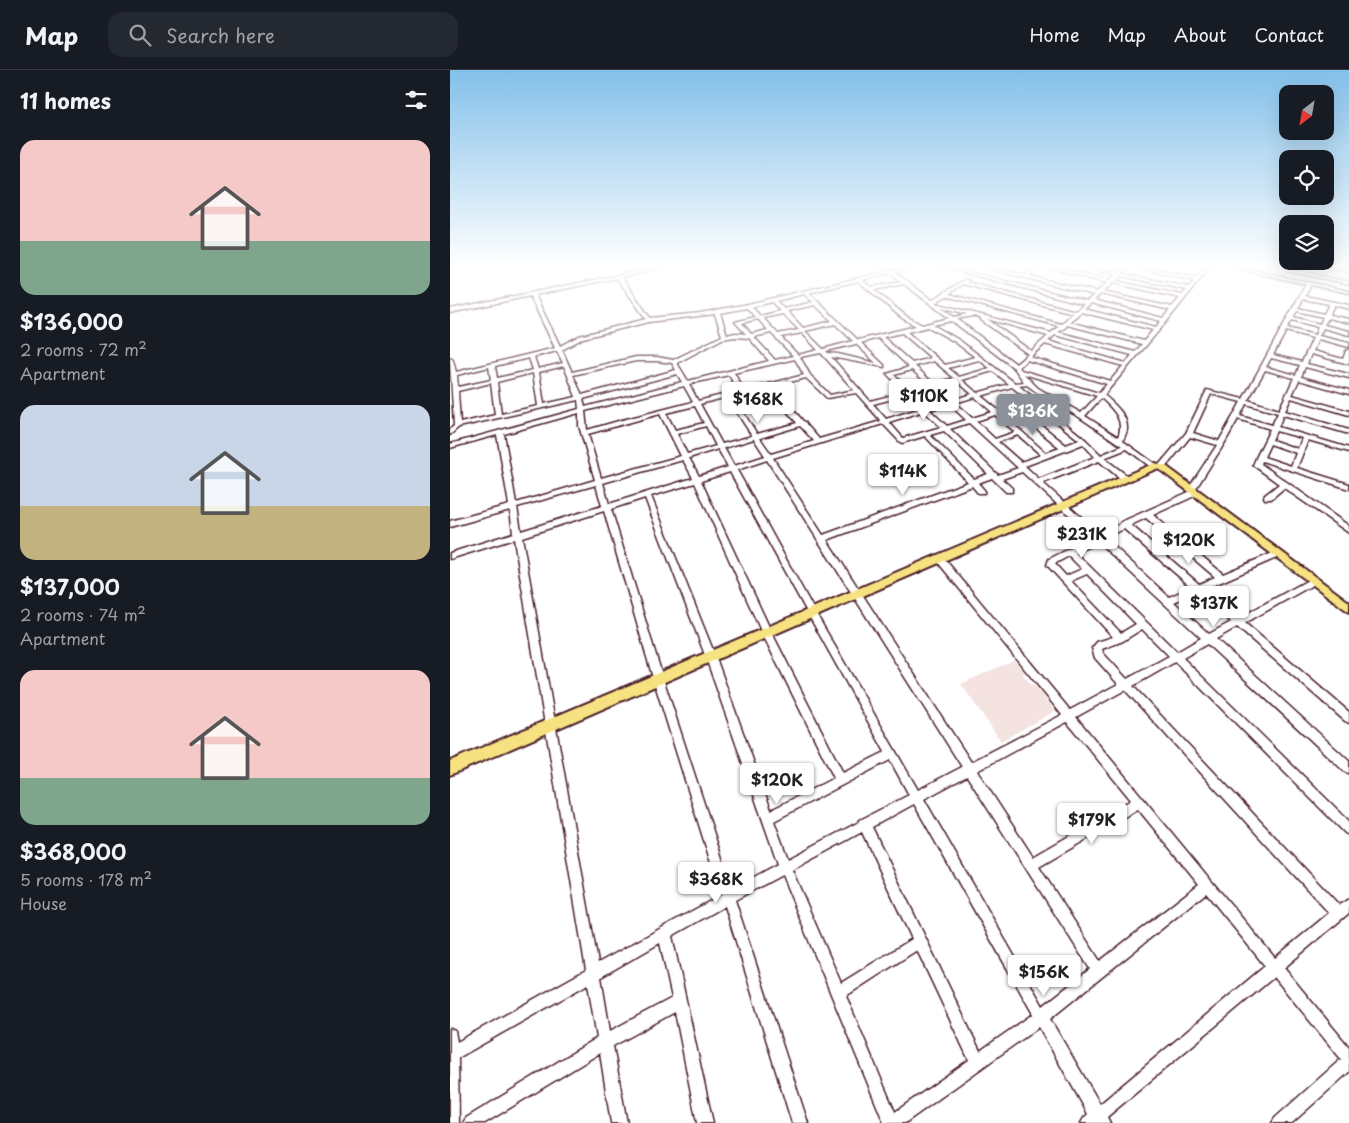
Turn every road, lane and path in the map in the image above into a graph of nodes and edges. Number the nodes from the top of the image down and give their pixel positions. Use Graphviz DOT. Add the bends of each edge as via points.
graph roads {
  1 [pos="543,316"];
  2 [pos="646,316"];
  3 [pos="682,316"];
  4 [pos="720,316"];
  5 [pos="763,316"];
  6 [pos="788,316"];
  7 [pos="830,316"];
  8 [pos="904,316"];
  9 [pos="952,316"];
  10 [pos="969,316"];
  11 [pos="979,316"];
  12 [pos="983,316"];
  13 [pos="1029,316"];
  14 [pos="1073,316"];
  15 [pos="1102,316"];
  16 [pos="1123,316"];
  17 [pos="1150,316"];
  18 [pos="1167,316"];
  19 [pos="1326,316"];
  20 [pos="760,317"];
  21 [pos="954,318"];
  22 [pos="1291,318"];
  23 [pos="649,320"];
  24 [pos="1120,320"];
  25 [pos="1164,320"];
  26 [pos="1349,321"];
  27 [pos="738,322"];
  28 [pos="836,322"];
  29 [pos="726,323"];
  30 [pos="1065,324"];
  31 [pos="929,325"];
  32 [pos="922,326"];
  33 [pos="1321,326"];
  34 [pos="1156,329"];
  35 [pos="801,330"];
  36 [pos="1284,330"];
  37 [pos="773,331"];
  38 [pos="903,331"];
  39 [pos="1349,333"];
  40 [pos="1054,334"];
  41 [pos="1109,334"];
  42 [pos="725,336"];
  43 [pos="748,336"];
  44 [pos="778,336"];
  45 [pos="880,337"];
  46 [pos="1317,337"];
  47 [pos="857,342"];
  48 [pos="1044,342"];
  49 [pos="1145,343"];
  50 [pos="1349,345"];
  51 [pos="559,349"];
  52 [pos="1349,351"];
  53 [pos="1309,352"];
  54 [pos="824,353"];
  55 [pos="1136,354"];
  56 [pos="531,356"];
  57 [pos="1030,356"];
  58 [pos="1270,356"];
  59 [pos="797,357"];
  60 [pos="980,358"];
  61 [pos="935,359"];
  62 [pos="450,360"];
  63 [pos="674,362"];
  64 [pos="773,362"];
  65 [pos="1347,362"];
  66 [pos="566,364"];
  67 [pos="492,365"];
  68 [pos="1127,365"];
  69 [pos="1303,365"];
  70 [pos="882,366"];
  71 [pos="912,366"];
  72 [pos="944,367"];
  73 [pos="1264,368"];
  74 [pos="994,369"];
  75 [pos="1017,369"];
  76 [pos="536,371"];
  77 [pos="680,371"];
  78 [pos="731,373"];
  79 [pos="570,374"];
  80 [pos="890,374"];
  81 [pos="452,375"];
  82 [pos="807,376"];
  83 [pos="1349,376"];
  84 [pos="1297,377"];
  85 [pos="959,378"];
  86 [pos="495,380"];
  87 [pos="1028,383"];
  88 [pos="1112,383"];
  89 [pos="686,384"];
  90 [pos="1012,385"];
  91 [pos="769,386"];
  92 [pos="932,386"];
  93 [pos="455,390"];
  94 [pos="857,391"];
  95 [pos="742,392"];
  96 [pos="907,392"];
  97 [pos="1349,392"];
  98 [pos="977,394"];
  99 [pos="729,395"];
  100 [pos="1101,395"];
  101 [pos="1289,396"];
  102 [pos="579,398"];
  103 [pos="1246,401"];
  104 [pos="951,402"];
  105 [pos="1034,402"];
  106 [pos="696,403"];
  107 [pos="868,404"];
  108 [pos="540,407"];
  109 [pos="1015,407"];
  110 [pos="1066,407"];
  111 [pos="925,409"];
  112 [pos="583,410"];
  113 [pos="662,412"];
  114 [pos="998,412"];
  115 [pos="1281,412"];
  116 [pos="1048,413"];
  117 [pos="1349,413"];
  118 [pos="1082,416"];
  119 [pos="498,417"];
  120 [pos="1237,417"];
  121 [pos="972,420"];
  122 [pos="884,422"];
  123 [pos="803,423"];
  124 [pos="706,424"];
  125 [pos="457,426"];
  126 [pos="945,428"];
  127 [pos="1273,428"];
  128 [pos="500,432"];
  129 [pos="673,432"];
  130 [pos="1349,432"];
  131 [pos="450,433"];
  132 [pos="584,433"];
  133 [pos="1020,433"];
  134 [pos="926,434"];
  135 [pos="1188,434"];
  136 [pos="756,436"];
  137 [pos="1306,438"];
  138 [pos="1084,441"];
  139 [pos="1267,441"];
  140 [pos="818,442"];
  141 [pos="994,442"];
  142 [pos="1119,442"];
  143 [pos="1221,444"];
  144 [pos="450,446"];
  145 [pos="720,447"];
  146 [pos="1128,447"];
  147 [pos="1066,449"];
  148 [pos="1349,450"];
  149 [pos="1301,452"];
  150 [pos="685,456"];
  151 [pos="1046,456"];
  152 [pos="769,457"];
  153 [pos="1101,458"];
  154 [pos="1259,458"];
  155 [pos="1158,466"];
  156 [pos="1022,467"];
  157 [pos="732,468"];
  158 [pos="1293,468"];
  159 [pos="995,477"];
  160 [pos="697,479"];
  161 [pos="1126,479"];
  162 [pos="600,481"];
  163 [pos="972,482"];
  164 [pos="1038,482"];
  165 [pos="1283,485"];
  166 [pos="1349,487"];
  167 [pos="1009,490"];
  168 [pos="1194,490"];
  169 [pos="981,491"];
  170 [pos="647,495"];
  171 [pos="1268,497"];
  172 [pos="511,505"];
  173 [pos="1063,506"];
  174 [pos="608,507"];
  175 [pos="1147,514"];
  176 [pos="450,524"];
  177 [pos="1124,524"];
  178 [pos="1349,530"];
  179 [pos="516,535"];
  180 [pos="1098,538"];
  181 [pos="822,539"];
  182 [pos="1070,552"];
  183 [pos="1278,554"];
  184 [pos="450,556"];
  185 [pos="940,559"];
  186 [pos="1088,570"];
  187 [pos="1222,578"];
  188 [pos="1065,580"];
  189 [pos="1313,581"];
  190 [pos="1198,588"];
  191 [pos="856,593"];
  192 [pos="1167,601"];
  193 [pos="1349,608"];
  194 [pos="811,612"];
  195 [pos="1238,624"];
  196 [pos="1142,625"];
  197 [pos="766,632"];
  198 [pos="1120,638"];
  199 [pos="1208,639"];
  200 [pos="710,655"];
  201 [pos="1176,657"];
  202 [pos="658,678"];
  203 [pos="1127,684"];
  204 [pos="1069,716"];
  205 [pos="1349,718"];
  206 [pos="549,725"];
  207 [pos="891,754"];
  208 [pos="450,768"];
  209 [pos="1349,768"];
  210 [pos="969,769"];
  211 [pos="841,780"];
  212 [pos="916,796"];
  213 [pos="1139,802"];
  214 [pos="768,818"];
  215 [pos="864,824"];
  216 [pos="1349,830"];
  217 [pos="1030,865"];
  218 [pos="785,867"];
  219 [pos="1207,885"];
  220 [pos="729,898"];
  221 [pos="1344,910"];
  222 [pos="664,933"];
  223 [pos="920,940"];
  224 [pos="1275,968"];
  225 [pos="1099,972"];
  226 [pos="593,974"];
  227 [pos="838,993"];
  228 [pos="679,1002"];
  229 [pos="1041,1017"];
  230 [pos="450,1036"];
  231 [pos="605,1042"];
  232 [pos="450,1054"];
  233 [pos="1349,1060"];
  234 [pos="978,1063"];
  235 [pos="1096,1121"];
  236 [pos="451,1123"];
  237 [pos="471,1123"];
  238 [pos="619,1123"];
  239 [pos="705,1123"];
  240 [pos="800,1123"];
  241 [pos="892,1123"];
  242 [pos="1280,1123"];
  1 -- 51 [label="street"];
  2 -- 23 [label="street"];
  3 -- 23 [label="street"];
  4 -- 29 [label="street"];
  5 -- 20 [label="street"];
  6 -- 35 [label="street"];
  7 -- 28 [label="street"];
  8 -- 32 [label="street"];
  9 -- 21 [label="street"];
  10 -- 21 [label="street"];
  11 -- 57 [label="street"];
  12 -- 40 [label="street"];
  13 -- 30 [label="street"];
  14 -- 30 [label="street"];
  15 -- 24 [label="street"];
  16 -- 24 [label="street"];
  17 -- 25 [label="street"];
  18 -- 25 [label="street"];
  19 -- 26 [label="street"];
  19 -- 33 [label="street"];
  20 -- 27 [label="street"];
  20 -- 37 [label="street"];
  21 -- 31 [label="street"];
  21 -- 75 [label="street"];
  22 -- 33 [label="street"];
  22 -- 36 [label="street"];
  23 -- 51 [label="street" via="581,337"];
  24 -- 34 [label="street"];
  24 -- 41 [label="street"];
  25 -- 34 [label="street"];
  27 -- 29 [label="street"];
  27 -- 43 [label="street"];
  28 -- 35 [label="street"];
  28 -- 47 [label="street"];
  29 -- 42 [label="street"];
  30 -- 40 [label="street"];
  30 -- 41 [label="street"];
  31 -- 32 [label="street"];
  31 -- 60 [label="street" via="960,340"];
  32 -- 38 [label="street"];
  33 -- 39 [label="street"];
  33 -- 46 [label="street"];
  34 -- 49 [label="street"];
  35 -- 44 [label="street"];
  35 -- 54 [label="street"];
  36 -- 46 [label="street"];
  36 -- 58 [label="street"];
  37 -- 43 [label="street"];
  37 -- 44 [label="street"];
  38 -- 45 [label="street"];
  38 -- 61 [label="street"];
  40 -- 48 [label="street"];
  40 -- 55 [label="street"];
  41 -- 49 [label="street"];
  42 -- 43 [label="street"];
  42 -- 63 [label="street"];
  43 -- 64 [label="street"];
  44 -- 59 [label="street"];
  45 -- 47 [label="street"];
  45 -- 71 [label="street"];
  46 -- 50 [label="street"];
  46 -- 53 [label="street"];
  47 -- 54 [label="street"];
  47 -- 70 [label="street"];
  48 -- 57 [label="street"];
  48 -- 68 [label="street"];
  49 -- 55 [label="street"];
  51 -- 56 [label="street"];
  51 -- 66 [label="street"];
  52 -- 65 [label="street"];
  53 -- 65 [label="street"];
  53 -- 69 [label="street"];
  54 -- 59 [label="street"];
  54 -- 70 [label="street"];
  54 -- 94 [label="street"];
  55 -- 68 [label="street"];
  56 -- 67 [label="street"];
  56 -- 76 [label="street"];
  57 -- 75 [label="street"];
  57 -- 88 [label="street"];
  58 -- 69 [label="street"];
  58 -- 73 [label="street"];
  59 -- 64 [label="street"];
  59 -- 82 [label="street"];
  60 -- 72 [label="street"];
  60 -- 74 [label="street"];
  61 -- 71 [label="street"];
  61 -- 72 [label="street"];
  62 -- 81 [label="street"];
  63 -- 77 [label="street"];
  63 -- 79 [label="street" via="636,359"];
  64 -- 78 [label="street"];
  66 -- 76 [label="street"];
  66 -- 79 [label="street"];
  67 -- 81 [label="street"];
  67 -- 86 [label="street"];
  68 -- 88 [label="street"];
  69 -- 83 [label="street"];
  69 -- 84 [label="street"];
  70 -- 80 [label="street"];
  71 -- 80 [label="street"];
  71 -- 92 [label="street"];
  72 -- 85 [label="street"];
  73 -- 84 [label="street"];
  73 -- 103 [label="street"];
  74 -- 85 [label="street"];
  74 -- 90 [label="street"];
  75 -- 87 [label="street"];
  75 -- 100 [label="street"];
  76 -- 86 [label="street"];
  76 -- 108 [label="street"];
  77 -- 89 [label="street"];
  77 -- 102 [label="street"];
  78 -- 89 [label="street"];
  78 -- 95 [label="street"];
  79 -- 102 [label="street"];
  80 -- 96 [label="street"];
  81 -- 93 [label="street"];
  82 -- 91 [label="street"];
  82 -- 94 [label="street" via="829,397"];
  84 -- 97 [label="street"];
  84 -- 101 [label="street"];
  85 -- 92 [label="street"];
  85 -- 98 [label="street"];
  86 -- 93 [label="street"];
  86 -- 119 [label="street"];
  87 -- 90 [label="street"];
  87 -- 110 [label="street"];
  88 -- 100 [label="street"];
  89 -- 106 [label="street"];
  89 -- 112 [label="street"];
  90 -- 98 [label="street"];
  90 -- 105 [label="street"];
  91 -- 95 [label="street"];
  91 -- 123 [label="street"];
  92 -- 96 [label="street"];
  92 -- 104 [label="street"];
  93 -- 125 [label="street"];
  94 -- 107 [label="street"];
  95 -- 99 [label="street"];
  96 -- 107 [label="street"];
  96 -- 111 [label="street"];
  98 -- 104 [label="street"];
  98 -- 114 [label="street"];
  99 -- 106 [label="street"];
  99 -- 136 [label="street"];
  100 -- 118 [label="street"];
  100 -- 142 [label="street" via="1123,421 1124,430"];
  101 -- 115 [label="street"];
  101 -- 117 [label="street"];
  102 -- 108 [label="street"];
  102 -- 112 [label="street"];
  103 -- 115 [label="street"];
  103 -- 120 [label="street"];
  103 -- 135 [label="street" via="1209,392"];
  104 -- 111 [label="street"];
  104 -- 121 [label="street"];
  105 -- 109 [label="street"];
  105 -- 116 [label="street"];
  106 -- 113 [label="street"];
  106 -- 124 [label="street"];
  107 -- 122 [label="street"];
  108 -- 119 [label="street"];
  109 -- 114 [label="street"];
  109 -- 147 [label="street"];
  110 -- 116 [label="street"];
  110 -- 118 [label="street"];
  111 -- 122 [label="street"];
  111 -- 126 [label="street"];
  112 -- 128 [label="street"];
  112 -- 132 [label="street"];
  113 -- 129 [label="street"];
  113 -- 132 [label="street"];
  114 -- 121 [label="street"];
  114 -- 133 [label="street"];
  115 -- 127 [label="street"];
  115 -- 130 [label="street"];
  116 -- 138 [label="street"];
  118 -- 142 [label="street"];
  119 -- 125 [label="street"];
  120 -- 127 [label="street"];
  120 -- 143 [label="street"];
  121 -- 126 [label="street"];
  121 -- 141 [label="street"];
  122 -- 134 [label="street" via="902,441"];
  122 -- 140 [label="street"];
  123 -- 136 [label="street"];
  123 -- 140 [label="street"];
  124 -- 129 [label="street"];
  124 -- 145 [label="street"];
  125 -- 131 [label="street"];
  126 -- 134 [label="street"];
  126 -- 159 [label="street"];
  127 -- 137 [label="street"];
  127 -- 139 [label="street"];
  128 -- 144 [label="street"];
  128 -- 172 [label="street"];
  129 -- 150 [label="street"];
  132 -- 162 [label="street"];
  133 -- 141 [label="street"];
  133 -- 151 [label="street"];
  134 -- 163 [label="street"];
  135 -- 143 [label="street"];
  135 -- 155 [label="street"];
  136 -- 145 [label="street"];
  136 -- 152 [label="street"];
  137 -- 148 [label="street"];
  137 -- 149 [label="street"];
  138 -- 147 [label="street"];
  138 -- 153 [label="street"];
  139 -- 149 [label="street"];
  139 -- 154 [label="street"];
  140 -- 152 [label="street"];
  141 -- 156 [label="street"];
  142 -- 146 [label="street"];
  143 -- 168 [label="street"];
  145 -- 150 [label="street"];
  145 -- 157 [label="street"];
  146 -- 153 [label="street"];
  146 -- 155 [label="street"];
  147 -- 151 [label="street"];
  149 -- 158 [label="street"];
  150 -- 160 [label="street"];
  150 -- 162 [label="street"];
  151 -- 156 [label="street"];
  152 -- 157 [label="street"];
  152 -- 181 [label="street"];
  153 -- 161 [label="street"];
  153 -- 164 [label="street"];
  154 -- 158 [label="street"];
  154 -- 165 [label="street" via="1258,467"];
  155 -- 161 [label="main road"];
  155 -- 168 [label="main road"];
  156 -- 159 [label="street"];
  156 -- 164 [label="street"];
  157 -- 160 [label="street"];
  157 -- 194 [label="street"];
  158 -- 166 [label="street"];
  159 -- 163 [label="street"];
  159 -- 167 [label="street"];
  160 -- 170 [label="street"];
  160 -- 197 [label="street"];
  161 -- 173 [label="main road"];
  162 -- 172 [label="street"];
  162 -- 174 [label="street"];
  163 -- 169 [label="street"];
  163 -- 181 [label="street"];
  164 -- 173 [label="street"];
  165 -- 171 [label="street"];
  165 -- 178 [label="street"];
  168 -- 175 [label="street"];
  168 -- 183 [label="main road"];
  170 -- 174 [label="street"];
  170 -- 200 [label="street"];
  172 -- 176 [label="street"];
  172 -- 179 [label="street"];
  173 -- 180 [label="street"];
  173 -- 185 [label="main road"];
  174 -- 179 [label="street"];
  174 -- 202 [label="street"];
  175 -- 177 [label="street"];
  175 -- 187 [label="street"];
  177 -- 180 [label="street"];
  177 -- 190 [label="street"];
  179 -- 184 [label="street"];
  179 -- 206 [label="street"];
  180 -- 182 [label="street"];
  180 -- 192 [label="street"];
  181 -- 191 [label="street"];
  182 -- 186 [label="street"];
  182 -- 188 [label="street" via="1051,563"];
  183 -- 187 [label="street"];
  183 -- 189 [label="main road"];
  185 -- 191 [label="main road"];
  185 -- 204 [label="street"];
  186 -- 188 [label="street"];
  186 -- 196 [label="street"];
  187 -- 190 [label="street"];
  188 -- 198 [label="street"];
  189 -- 193 [label="main road"];
  189 -- 195 [label="street"];
  190 -- 192 [label="street"];
  190 -- 195 [label="street"];
  191 -- 194 [label="main road"];
  191 -- 210 [label="street"];
  192 -- 199 [label="street"];
  194 -- 197 [label="main road"];
  194 -- 207 [label="street"];
  195 -- 199 [label="street"];
  195 -- 205 [label="street"];
  196 -- 198 [label="street"];
  196 -- 201 [label="street"];
  197 -- 200 [label="main road"];
  197 -- 211 [label="street"];
  198 -- 203 [label="street" via="1100,645 1097,651"];
  199 -- 201 [label="street"];
  199 -- 209 [label="street"];
  200 -- 202 [label="main road"];
  200 -- 214 [label="street"];
  201 -- 203 [label="street"];
  201 -- 216 [label="street"];
  202 -- 206 [label="main road"];
  202 -- 220 [label="street"];
  203 -- 204 [label="street"];
  203 -- 221 [label="street"];
  204 -- 210 [label="street"];
  204 -- 213 [label="street"];
  206 -- 208 [label="main road"];
  206 -- 226 [label="street"];
  207 -- 211 [label="street"];
  207 -- 212 [label="street"];
  210 -- 212 [label="street"];
  210 -- 217 [label="street"];
  211 -- 214 [label="street"];
  212 -- 215 [label="street"];
  212 -- 229 [label="street"];
  213 -- 217 [label="street"];
  213 -- 219 [label="street"];
  214 -- 218 [label="street"];
  215 -- 218 [label="street"];
  215 -- 223 [label="street"];
  217 -- 225 [label="street"];
  218 -- 220 [label="street"];
  218 -- 227 [label="street"];
  219 -- 224 [label="street"];
  219 -- 225 [label="street"];
  220 -- 222 [label="street"];
  220 -- 240 [label="street"];
  221 -- 224 [label="street"];
  222 -- 226 [label="street"];
  222 -- 228 [label="street"];
  223 -- 227 [label="street"];
  223 -- 234 [label="street"];
  224 -- 233 [label="street"];
  224 -- 235 [label="street"];
  225 -- 229 [label="street"];
  226 -- 231 [label="street"];
  226 -- 232 [label="street"];
  227 -- 241 [label="street"];
  228 -- 231 [label="street"];
  228 -- 239 [label="street"];
  229 -- 234 [label="street"];
  229 -- 235 [label="street"];
  230 -- 232 [label="street"];
  231 -- 237 [label="street"];
  231 -- 238 [label="street"];
  232 -- 236 [label="street"];
  233 -- 242 [label="street"];
  234 -- 241 [label="street"];
}
